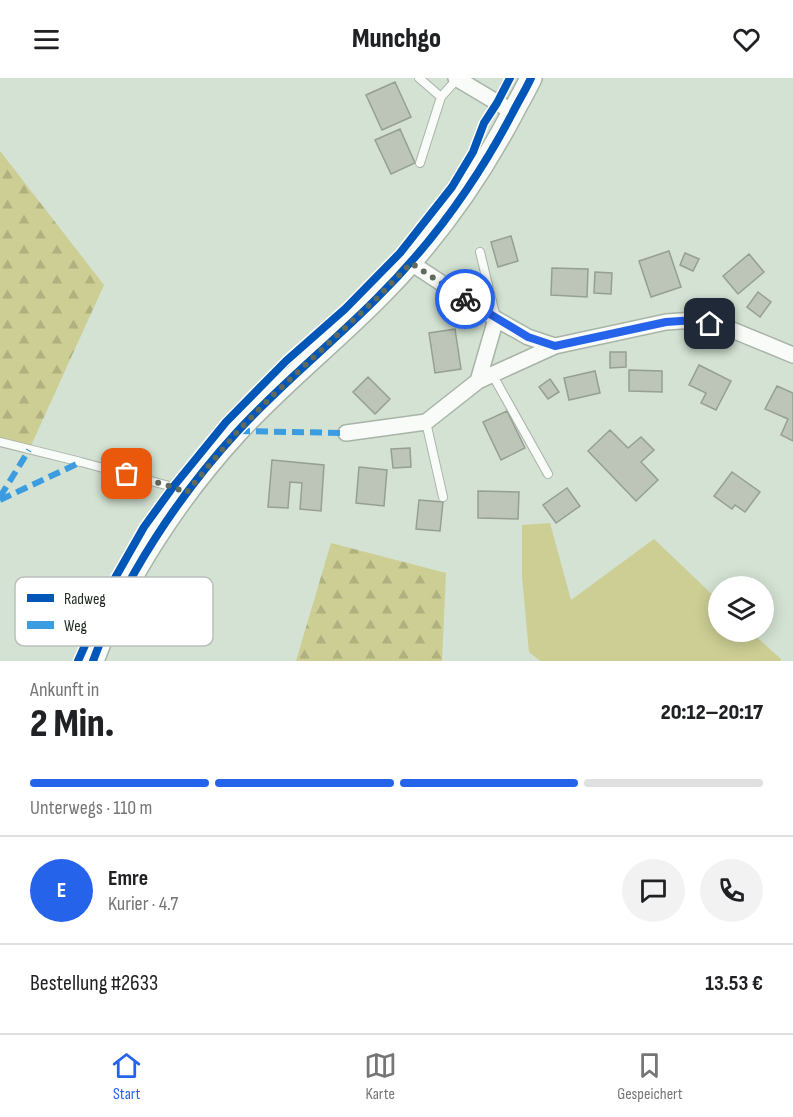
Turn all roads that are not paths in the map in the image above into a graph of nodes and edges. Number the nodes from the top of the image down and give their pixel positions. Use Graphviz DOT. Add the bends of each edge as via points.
graph roads {
  1 [pos="419,78"];
  2 [pos="531,78"];
  3 [pos="456,79"];
  4 [pos="441,97"];
  5 [pos="513,112"];
  6 [pos="420,164"];
  7 [pos="480,252"];
  8 [pos="411,263"];
  9 [pos="496,319"];
  10 [pos="555,346"];
  11 [pos="793,355"];
  12 [pos="485,378"];
  13 [pos="426,422"];
  14 [pos="346,434"];
  15 [pos="0,442"];
  16 [pos="548,474"];
  17 [pos="180,490"];
  18 [pos="443,497"];
  19 [pos="133,577"];
  20 [pos="100,646"];
  21 [pos="93,661"];
  1 -- 4 [label="lane"];
  2 -- 5 [label="street"];
  3 -- 4 [label="lane"];
  3 -- 5 [label="street"];
  4 -- 6 [label="lane"];
  5 -- 8 [label="street" via="494,150 451,214"];
  7 -- 9 [label="lane"];
  8 -- 9 [label="street"];
  8 -- 17 [label="street"];
  9 -- 10 [label="street" via="528,337"];
  9 -- 12 [label="street"];
  10 -- 11 [label="street" via="666,322 695,320 725,327"];
  10 -- 12 [label="street"];
  12 -- 13 [label="street"];
  12 -- 16 [label="lane"];
  13 -- 14 [label="street"];
  13 -- 18 [label="lane"];
  15 -- 17 [label="lane"];
  17 -- 19 [label="street"];
  20 -- 21 [label="street"];
}
